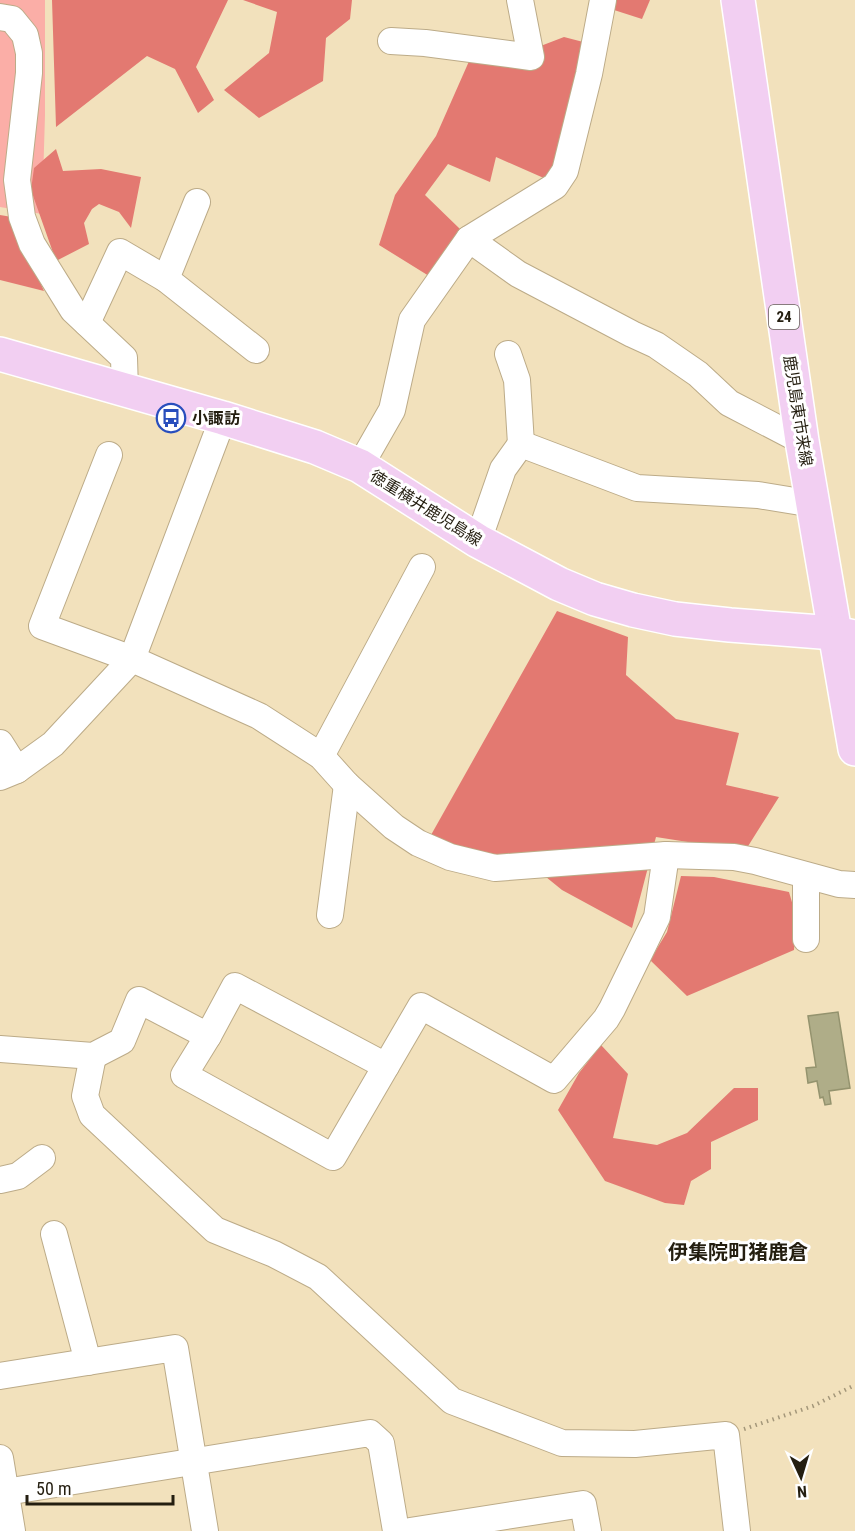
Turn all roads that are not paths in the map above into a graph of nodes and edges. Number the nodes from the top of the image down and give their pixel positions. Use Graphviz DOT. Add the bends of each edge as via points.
graph roads {
  1 [pos="520,0"];
  2 [pos="603,0"];
  3 [pos="738,0"];
  4 [pos="0,17"];
  5 [pos="391,41"];
  6 [pos="197,202"];
  7 [pos="469,239"];
  8 [pos="166,279"];
  9 [pos="87,324"];
  10 [pos="256,350"];
  11 [pos="0,354"];
  12 [pos="508,354"];
  13 [pos="125,390"];
  14 [pos="223,418"];
  15 [pos="802,441"];
  16 [pos="521,444"];
  17 [pos="109,454"];
  18 [pos="360,466"];
  19 [pos="813,504"];
  20 [pos="478,540"];
  21 [pos="422,567"];
  22 [pos="845,635"];
  23 [pos="132,659"];
  24 [pos="0,743"];
  25 [pos="855,749"];
  26 [pos="321,756"];
  27 [pos="9,774"];
  28 [pos="347,785"];
  29 [pos="666,855"];
  30 [pos="806,876"];
  31 [pos="855,885"];
  32 [pos="330,915"];
  33 [pos="806,939"];
  34 [pos="208,1035"];
  35 [pos="0,1049"];
  36 [pos="93,1056"];
  37 [pos="386,1066"];
  38 [pos="42,1158"];
  39 [pos="0,1180"];
  40 [pos="54,1234"];
  41 [pos="88,1362"];
  42 [pos="0,1376"];
  43 [pos="0,1458"];
  44 [pos="194,1462"];
  45 [pos="3,1493"];
  46 [pos="12,1531"];
  47 [pos="205,1531"];
  48 [pos="396,1531"];
  49 [pos="410,1531"];
  50 [pos="588,1531"];
  51 [pos="737,1531"];
  1 -- 5 [label="street" via="531,57"];
  2 -- 7 [label="street" via="565,171 555,186"];
  3 -- 15 [label="main road, 鹿児島東市来線 / 24"];
  4 -- 9 [label="street" via="12,19 25,35 29,53 17,180 22,218 51,275"];
  6 -- 8 [label="street"];
  7 -- 15 [label="street" via="518,274 656,345 698,374 729,403"];
  7 -- 18 [label="street" via="411,320 392,410"];
  8 -- 9 [label="street" via="120,252"];
  8 -- 10 [label="street"];
  9 -- 13 [label="street" via="124,358"];
  11 -- 13 [label="main road, 徳重横井鹿児島線"];
  12 -- 16 [label="street" via="517,380"];
  13 -- 14 [label="main road, 徳重横井鹿児島線"];
  14 -- 18 [label="main road, 徳重横井鹿児島線" via="315,447"];
  14 -- 23 [label="street"];
  15 -- 19 [label="main road, 鹿児島東市来線 / 24"];
  16 -- 19 [label="street" via="637,488 758,495"];
  16 -- 20 [label="street" via="503,469"];
  17 -- 23 [label="street" via="42,626"];
  18 -- 20 [label="main road, 徳重横井鹿児島線"];
  19 -- 22 [label="main road, 鹿児島東市来線 / 24"];
  20 -- 22 [label="main road, 徳重横井鹿児島線" via="559,584 633,610 675,619"];
  21 -- 26 [label="street"];
  22 -- 25 [label="main road, 鹿児島東市来線 / 24"];
  23 -- 26 [label="street" via="259,716"];
  23 -- 27 [label="street" via="53,744"];
  24 -- 27 [label="street"];
  26 -- 28 [label="street"];
  28 -- 29 [label="street" via="418,843 450,857 495,868"];
  28 -- 32 [label="street"];
  29 -- 30 [label="street" via="734,857"];
  29 -- 37 [label="street" via="657,917 612,1008 554,1080 421,1006"];
  30 -- 31 [label="street"];
  30 -- 33 [label="street"];
  34 -- 36 [label="street" via="139,1000 122,1041"];
  34 -- 37 [label="street" via="235,986"];
  34 -- 37 [label="street" via="184,1075 333,1157"];
  35 -- 36 [label="street"];
  36 -- 51 [label="street" via="85,1096 92,1115 215,1230 318,1277 452,1401 562,1443 635,1444 726,1436"];
  38 -- 39 [label="street" via="18,1176"];
  40 -- 41 [label="street"];
  41 -- 42 [label="street"];
  41 -- 44 [label="street" via="175,1348"];
  43 -- 45 [label="street"];
  44 -- 45 [label="street"];
  44 -- 47 [label="street"];
  44 -- 48 [label="street" via="370,1433 381,1443"];
  45 -- 46 [label="street"];
  49 -- 50 [label="street" via="583,1503"];
}
